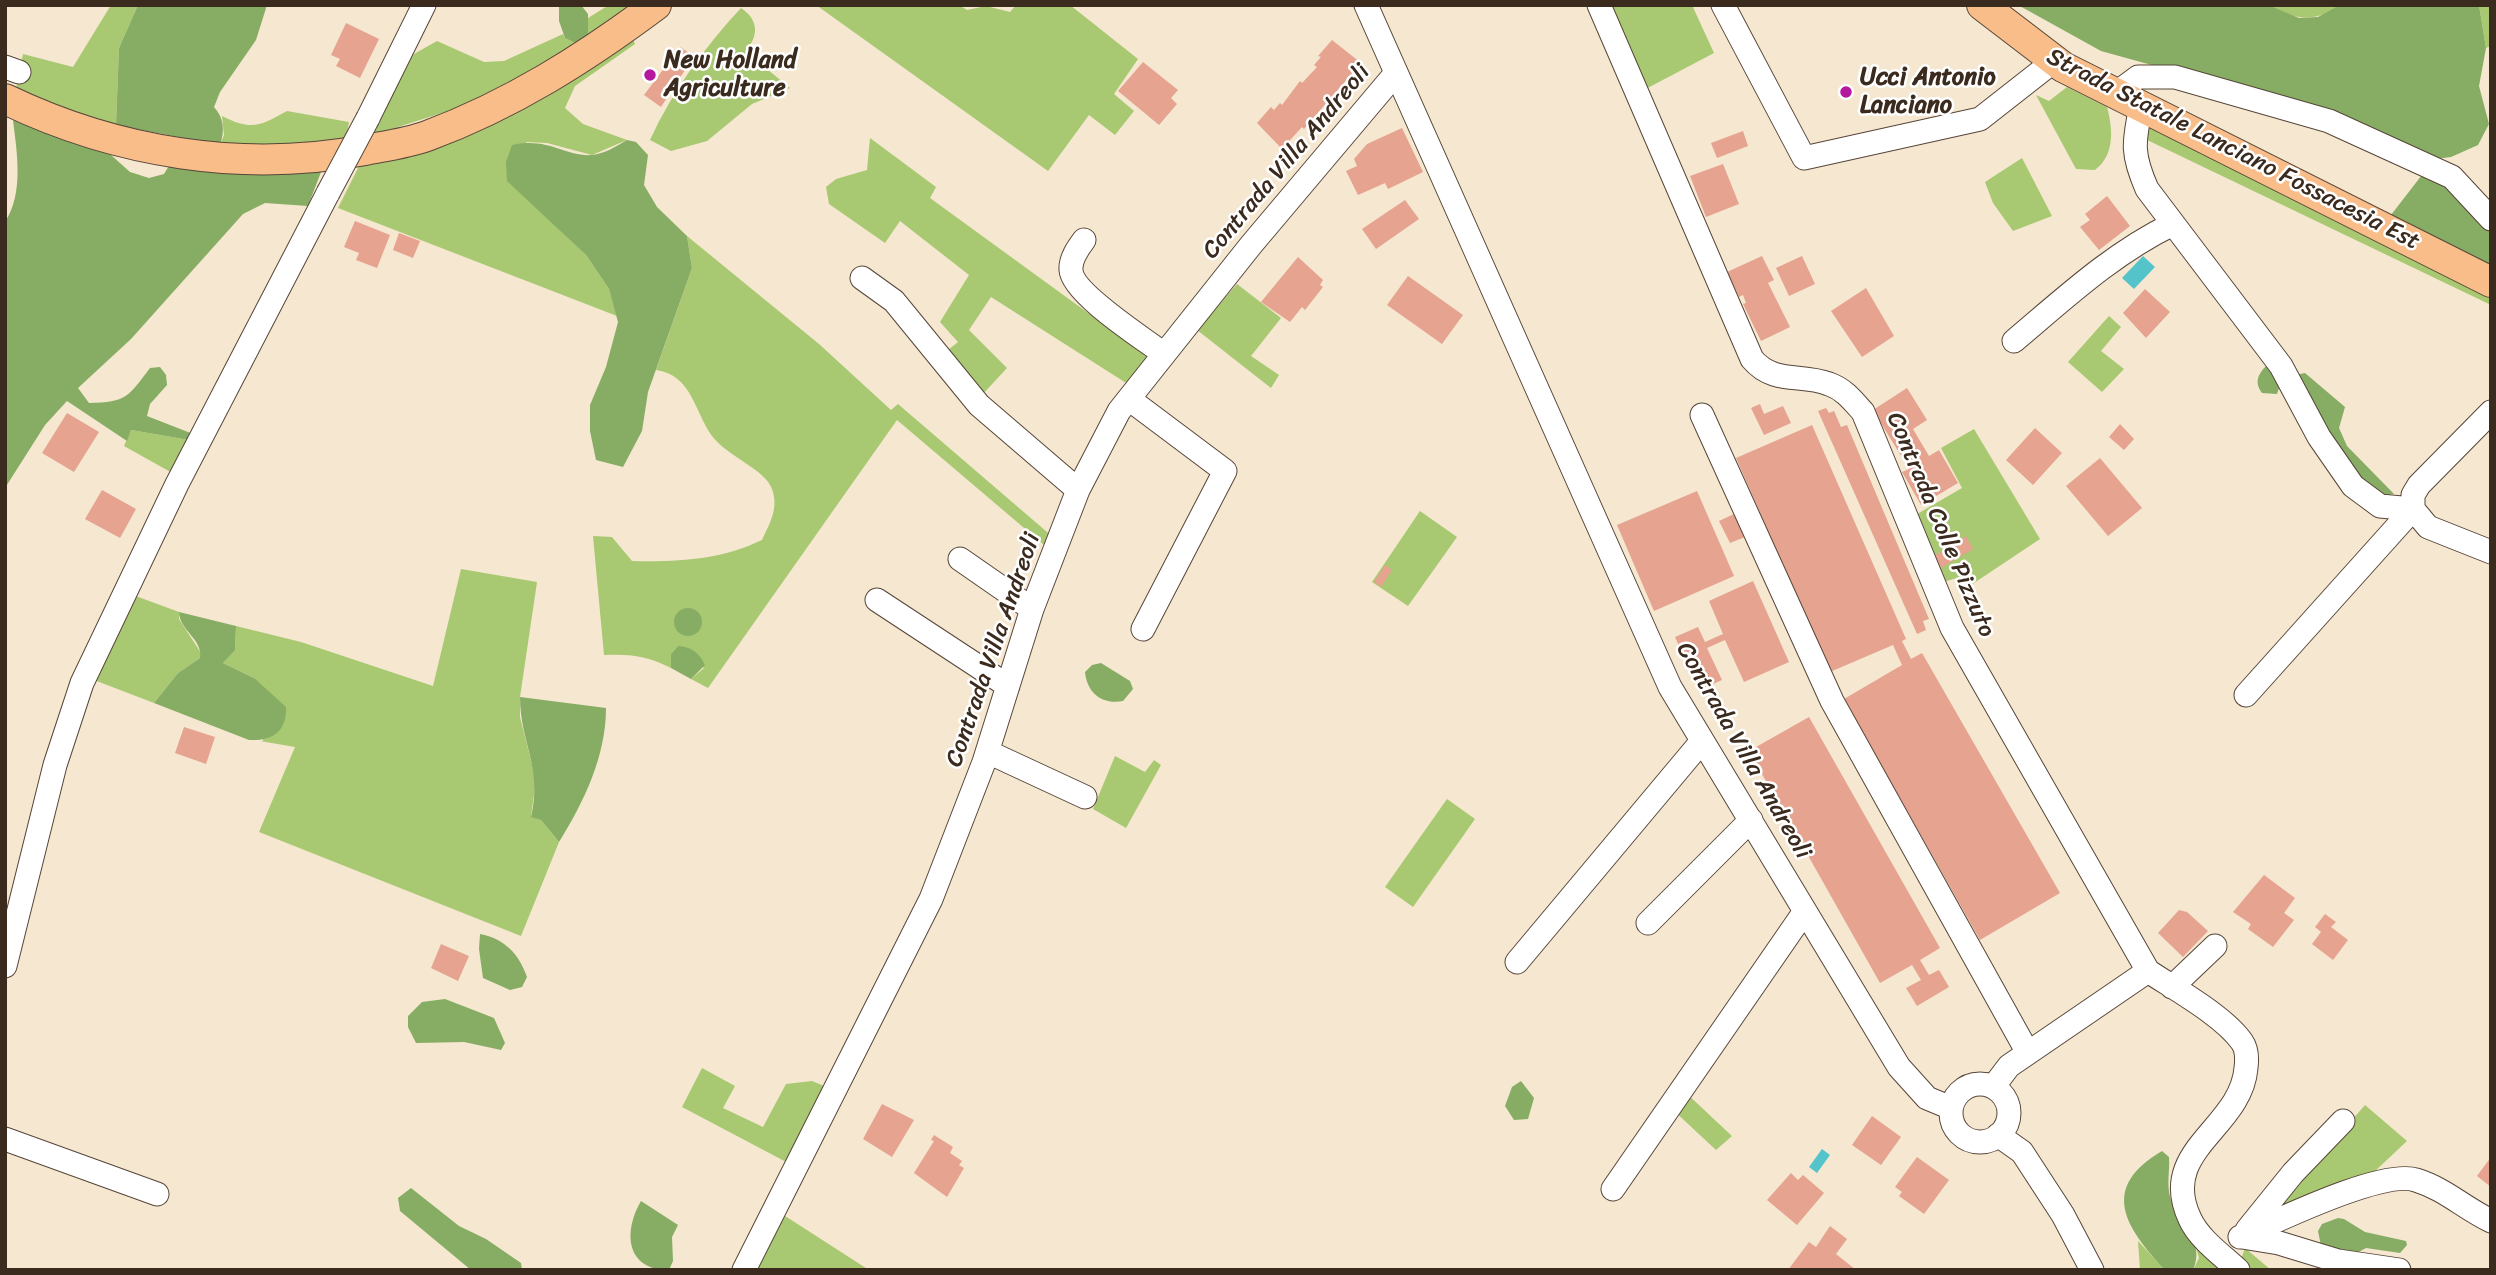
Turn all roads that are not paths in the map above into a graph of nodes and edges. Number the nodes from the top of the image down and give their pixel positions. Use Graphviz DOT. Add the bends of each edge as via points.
graph roads {
  1 [pos="424,5"];
  2 [pos="656,5"];
  3 [pos="1366,5"];
  4 [pos="1599,5"];
  5 [pos="1723,5"];
  6 [pos="1982,5"];
  7 [pos="2054,61"];
  8 [pos="1396,73"];
  9 [pos="5,99"];
  10 [pos="2128,100"];
  11 [pos="2491,219"];
  12 [pos="2173,224"];
  13 [pos="1084,240"];
  14 [pos="862,278"];
  15 [pos="2491,282"];
  16 [pos="2014,341"];
  17 [pos="1164,354"];
  18 [pos="1129,399"];
  19 [pos="2491,412"];
  20 [pos="1702,415"];
  21 [pos="1078,490"];
  22 [pos="2413,509"];
  23 [pos="2491,552"];
  24 [pos="960,559"];
  25 [pos="877,600"];
  26 [pos="1032,609"];
  27 [pos="1143,629"];
  28 [pos="1008,686"];
  29 [pos="2246,695"];
  30 [pos="1703,741"];
  31 [pos="988,752"];
  32 [pos="1085,797"];
  33 [pos="1751,821"];
  34 [pos="1805,911"];
  35 [pos="1648,923"];
  36 [pos="2215,946"];
  37 [pos="1517,962"];
  38 [pos="5,966"];
  39 [pos="2148,971"];
  40 [pos="2172,987"];
  41 [pos="2028,1054"];
  42 [pos="1993,1087"];
  43 [pos="1951,1108"];
  44 [pos="2343,1121"];
  45 [pos="1998,1135"];
  46 [pos="5,1139"];
  47 [pos="1614,1189"];
  48 [pos="157,1194"];
  49 [pos="2491,1221"];
  50 [pos="2240,1237"];
  51 [pos="2230,1262"];
  52 [pos="744,1270"];
  53 [pos="2092,1270"];
  54 [pos="2399,1270"];
  1 -- 38 [label="street, bridge" via="177,484 82,683 55,765"];
  2 -- 9 [label="main road" via="592,53 501,104 425,137 320,158 234,160 111,140 67,127"];
  3 -- 8 [label="street"];
  4 -- 39 [label="street, Contrada Colle Pizzuto" via="1752,359 1761,369 1783,379 1829,384 1863,412 1952,628"];
  5 -- 7 [label="street" via="1804,158 1980,119"];
  6 -- 7 [label="main road, Strada Statale Lanciano Fossacesia Est"];
  7 -- 10 [label="main road, Strada Statale Lanciano Fossacesia Est"];
  8 -- 17 [label="street, Contrada Villa Andreoli"];
  8 -- 30 [label="street, Contrada Villa Andreoli" via="1670,687"];
  10 -- 11 [label="street" via="2138,77 2175,77 2329,121 2452,177"];
  10 -- 12 [label="street" via="2136,164 2147,189"];
  10 -- 15 [label="main road, Strada Statale Lanciano Fossacesia Est"];
  12 -- 16 [label="street" via="2107,262"];
  12 -- 22 [label="street" via="2281,366 2319,437 2353,486 2380,506"];
  13 -- 17 [label="street" via="1073,260 1073,281"];
  14 -- 21 [label="street" via="894,301 979,405"];
  17 -- 18 [label="street, Contrada Villa Andreoli"];
  18 -- 21 [label="street, Contrada Villa Andreoli"];
  18 -- 27 [label="street" via="1225,471"];
  19 -- 22 [label="street" via="2419,485"];
  20 -- 41 [label="street" via="1832,701"];
  21 -- 26 [label="street, Contrada Villa Andreoli"];
  22 -- 23 [label="street" via="2428,527"];
  22 -- 29 [label="street"];
  24 -- 26 [label="street"];
  25 -- 28 [label="street"];
  26 -- 28 [label="street, Contrada Villa Andreoli"];
  28 -- 31 [label="street, Contrada Villa Andreoli"];
  30 -- 33 [label="street, Contrada Villa Andreoli"];
  30 -- 37 [label="street"];
  31 -- 32 [label="street"];
  31 -- 52 [label="street, Contrada Villa Andreoli" via="932,900"];
  33 -- 34 [label="street, Contrada Villa Andreoli"];
  33 -- 35 [label="street"];
  34 -- 43 [label="street, Contrada Villa Andreoli" via="1899,1066 1927,1098"];
  34 -- 47 [label="street"];
  36 -- 40 [label="street"];
  39 -- 40 [label="street"];
  39 -- 41 [label="street"];
  40 -- 51 [label="street" via="2206,1009 2243,1043 2247,1058 2237,1099 2191,1158 2181,1184 2183,1202 2195,1227"];
  41 -- 42 [label="street" via="2009,1066"];
  42 -- 43 [label="street" via="1970,1085 1955,1096"];
  42 -- 45 [label="street" via="2003,1095 2009,1112"];
  43 -- 45 [label="street" via="1952,1122 1963,1137 1980,1142"];
  44 -- 50 [label="street"];
  45 -- 53 [label="street" via="2022,1152"];
  46 -- 48 [label="street"];
  49 -- 50 [label="street" via="2446,1191 2413,1179 2386,1179"];
  50 -- 51 [label="street"];
  50 -- 54 [label="street" via="2338,1261"];
}
